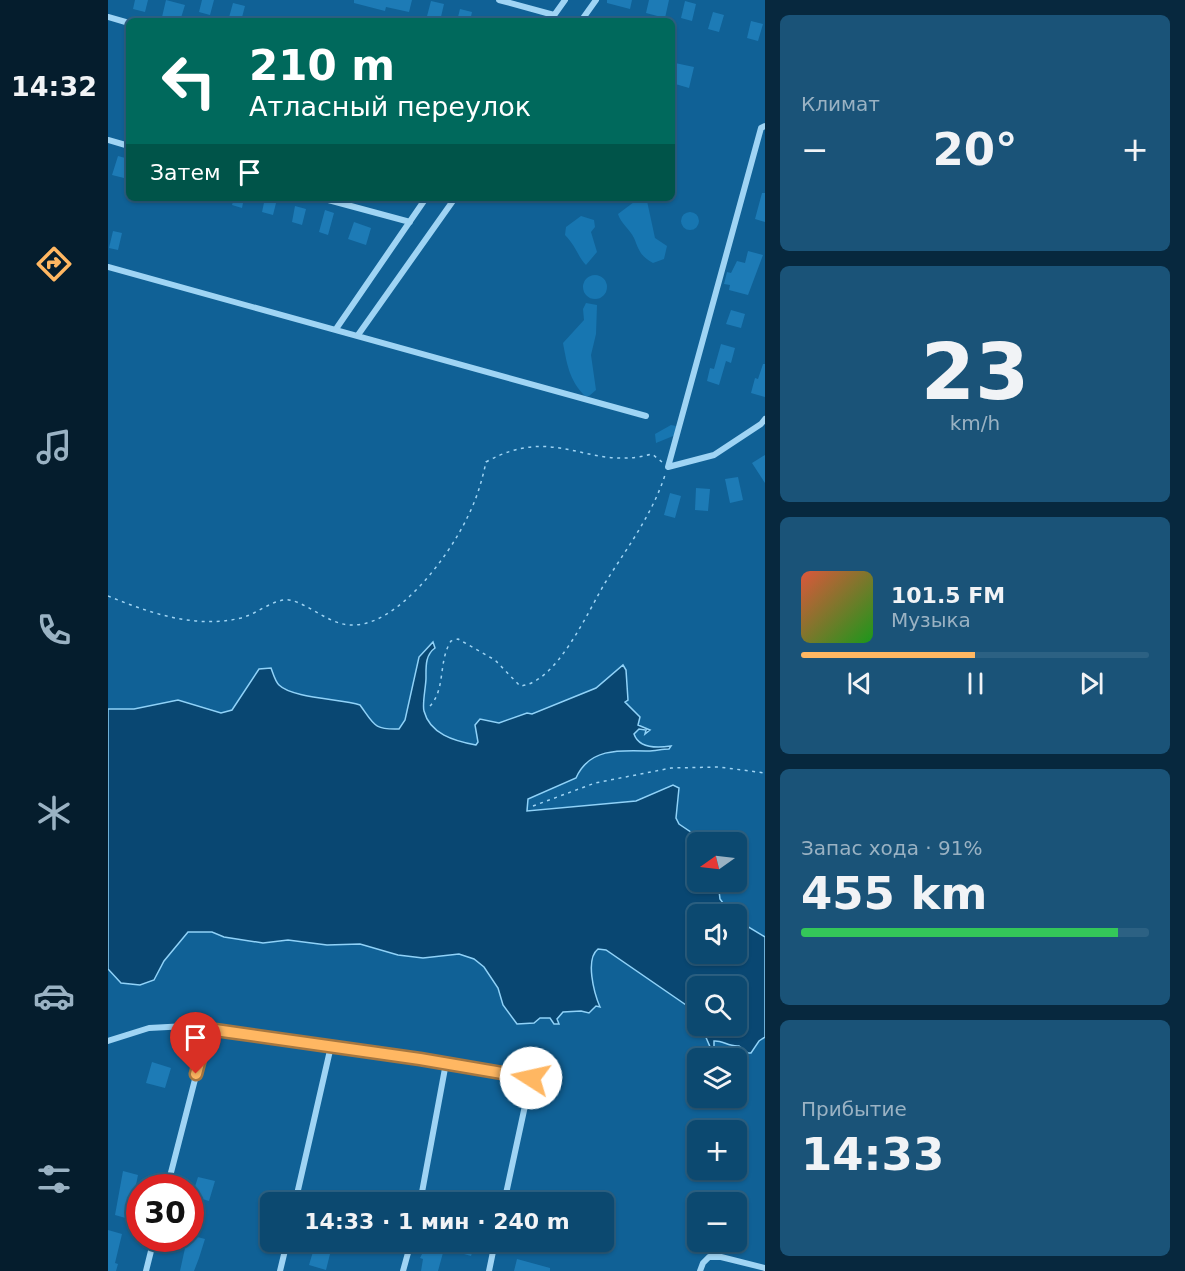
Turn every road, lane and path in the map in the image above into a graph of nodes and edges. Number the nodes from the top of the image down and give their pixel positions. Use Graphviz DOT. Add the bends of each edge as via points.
graph roads {
  1 [pos="499,0"];
  2 [pos="565,0"];
  3 [pos="596,0"];
  4 [pos="554,15"];
  5 [pos="108,17"];
  6 [pos="552,18"];
  7 [pos="583,18"];
  8 [pos="126,22"];
  9 [pos="765,126"];
  10 [pos="108,140"];
  11 [pos="126,145"];
  12 [pos="332,201"];
  13 [pos="424,201"];
  14 [pos="454,201"];
  15 [pos="410,222"];
  16 [pos="108,267"];
  17 [pos="336,329"];
  18 [pos="358,335"];
  19 [pos="646,416"];
  20 [pos="765,419"];
  21 [pos="668,467"];
  22 [pos="108,596"];
  23 [pos="430,706"];
  24 [pos="765,773"];
  25 [pos="532,806"];
  26 [pos="208,1029"];
  27 [pos="108,1041"];
  28 [pos="331,1046"];
  29 [pos="446,1063"];
  30 [pos="171,1174"];
  31 [pos="298,1192"];
  32 [pos="422,1192"];
  33 [pos="506,1192"];
  34 [pos="151,1252"];
  35 [pos="285,1252"];
  36 [pos="408,1252"];
  37 [pos="493,1252"];
  38 [pos="765,1268"];
  39 [pos="146,1271"];
  40 [pos="280,1271"];
  41 [pos="403,1271"];
  42 [pos="489,1271"];
  43 [pos="700,1271"];
  1 -- 4 [label="street"];
  2 -- 4 [label="street"];
  3 -- 7 [label="street"];
  4 -- 6 [label="street"];
  5 -- 8 [label="street"];
  9 -- 21 [label="street" via="761,128"];
  10 -- 11 [label="street"];
  12 -- 15 [label="street"];
  13 -- 15 [label="street"];
  14 -- 18 [label="street"];
  15 -- 17 [label="street"];
  16 -- 17 [label="street"];
  17 -- 18 [label="street"];
  18 -- 19 [label="street"];
  20 -- 21 [label="street" via="714,455"];
  21 -- 22 [label="path" via="652,454 617,459 545,445 513,449 491,459 486,462 468,518 442,558 399,606 373,621 351,626 331,622 285,600 244,617 208,622 150,613"];
  21 -- 23 [label="path" via="656,504 576,635 548,670 520,686 495,660 458,639 451,641 442,661 438,693"];
  24 -- 25 [label="path" via="718,767 671,768 595,783"];
  26 -- 27 [label="street" via="149,1028"];
  26 -- 28 [label="street"];
  26 -- 30 [label="street"];
  28 -- 29 [label="street"];
  28 -- 31 [label="street"];
  29 -- 32 [label="street"];
  29 -- 33 [label="street" via="531,1078"];
  34 -- 39 [label="street"];
  35 -- 40 [label="street"];
  36 -- 41 [label="street"];
  37 -- 42 [label="street"];
  38 -- 43 [label="street" via="709,1257"];
}
